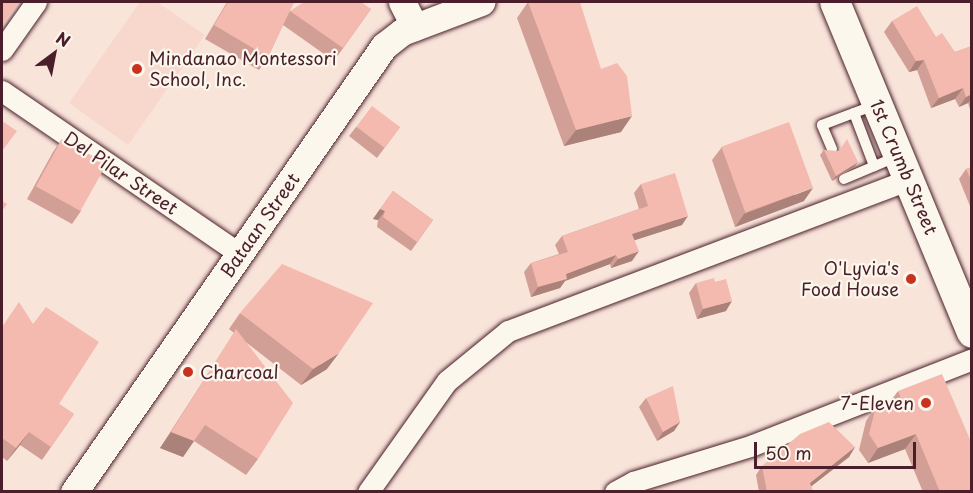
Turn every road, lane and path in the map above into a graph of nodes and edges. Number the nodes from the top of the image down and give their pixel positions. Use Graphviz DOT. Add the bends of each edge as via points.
graph roads {
  1 [pos="36,2"];
  2 [pos="402,2"];
  3 [pos="480,2"];
  4 [pos="835,2"];
  5 [pos="415,27"];
  6 [pos="2,50"];
  7 [pos="2,91"];
  8 [pos="866,109"];
  9 [pos="832,149"];
  10 [pos="894,167"];
  11 [pos="853,200"];
  12 [pos="240,254"];
  13 [pos="964,297"];
  14 [pos="972,333"];
  15 [pos="972,359"];
  16 [pos="74,492"];
  17 [pos="368,492"];
  18 [pos="615,492"];
  1 -- 6 [label="street"];
  2 -- 5 [label="street"];
  3 -- 5 [label="street, Bataan Street"];
  4 -- 8 [label="main road, 1st Crumb Street"];
  5 -- 12 [label="street, Bataan Street" via="392,38 380,51"];
  7 -- 12 [label="street, Del Pilar Street"];
  8 -- 9 [label="lane" via="822,125"];
  8 -- 10 [label="main road, 1st Crumb Street"];
  10 -- 11 [label="street"];
  10 -- 11 [label="lane" via="844,177"];
  10 -- 13 [label="main road, 1st Crumb Street"];
  11 -- 17 [label="street" via="508,331 447,381"];
  12 -- 16 [label="street, Bataan Street"];
  13 -- 14 [label="main road, 1st Crumb Street"];
  15 -- 18 [label="street" via="753,445 633,482"];
}
